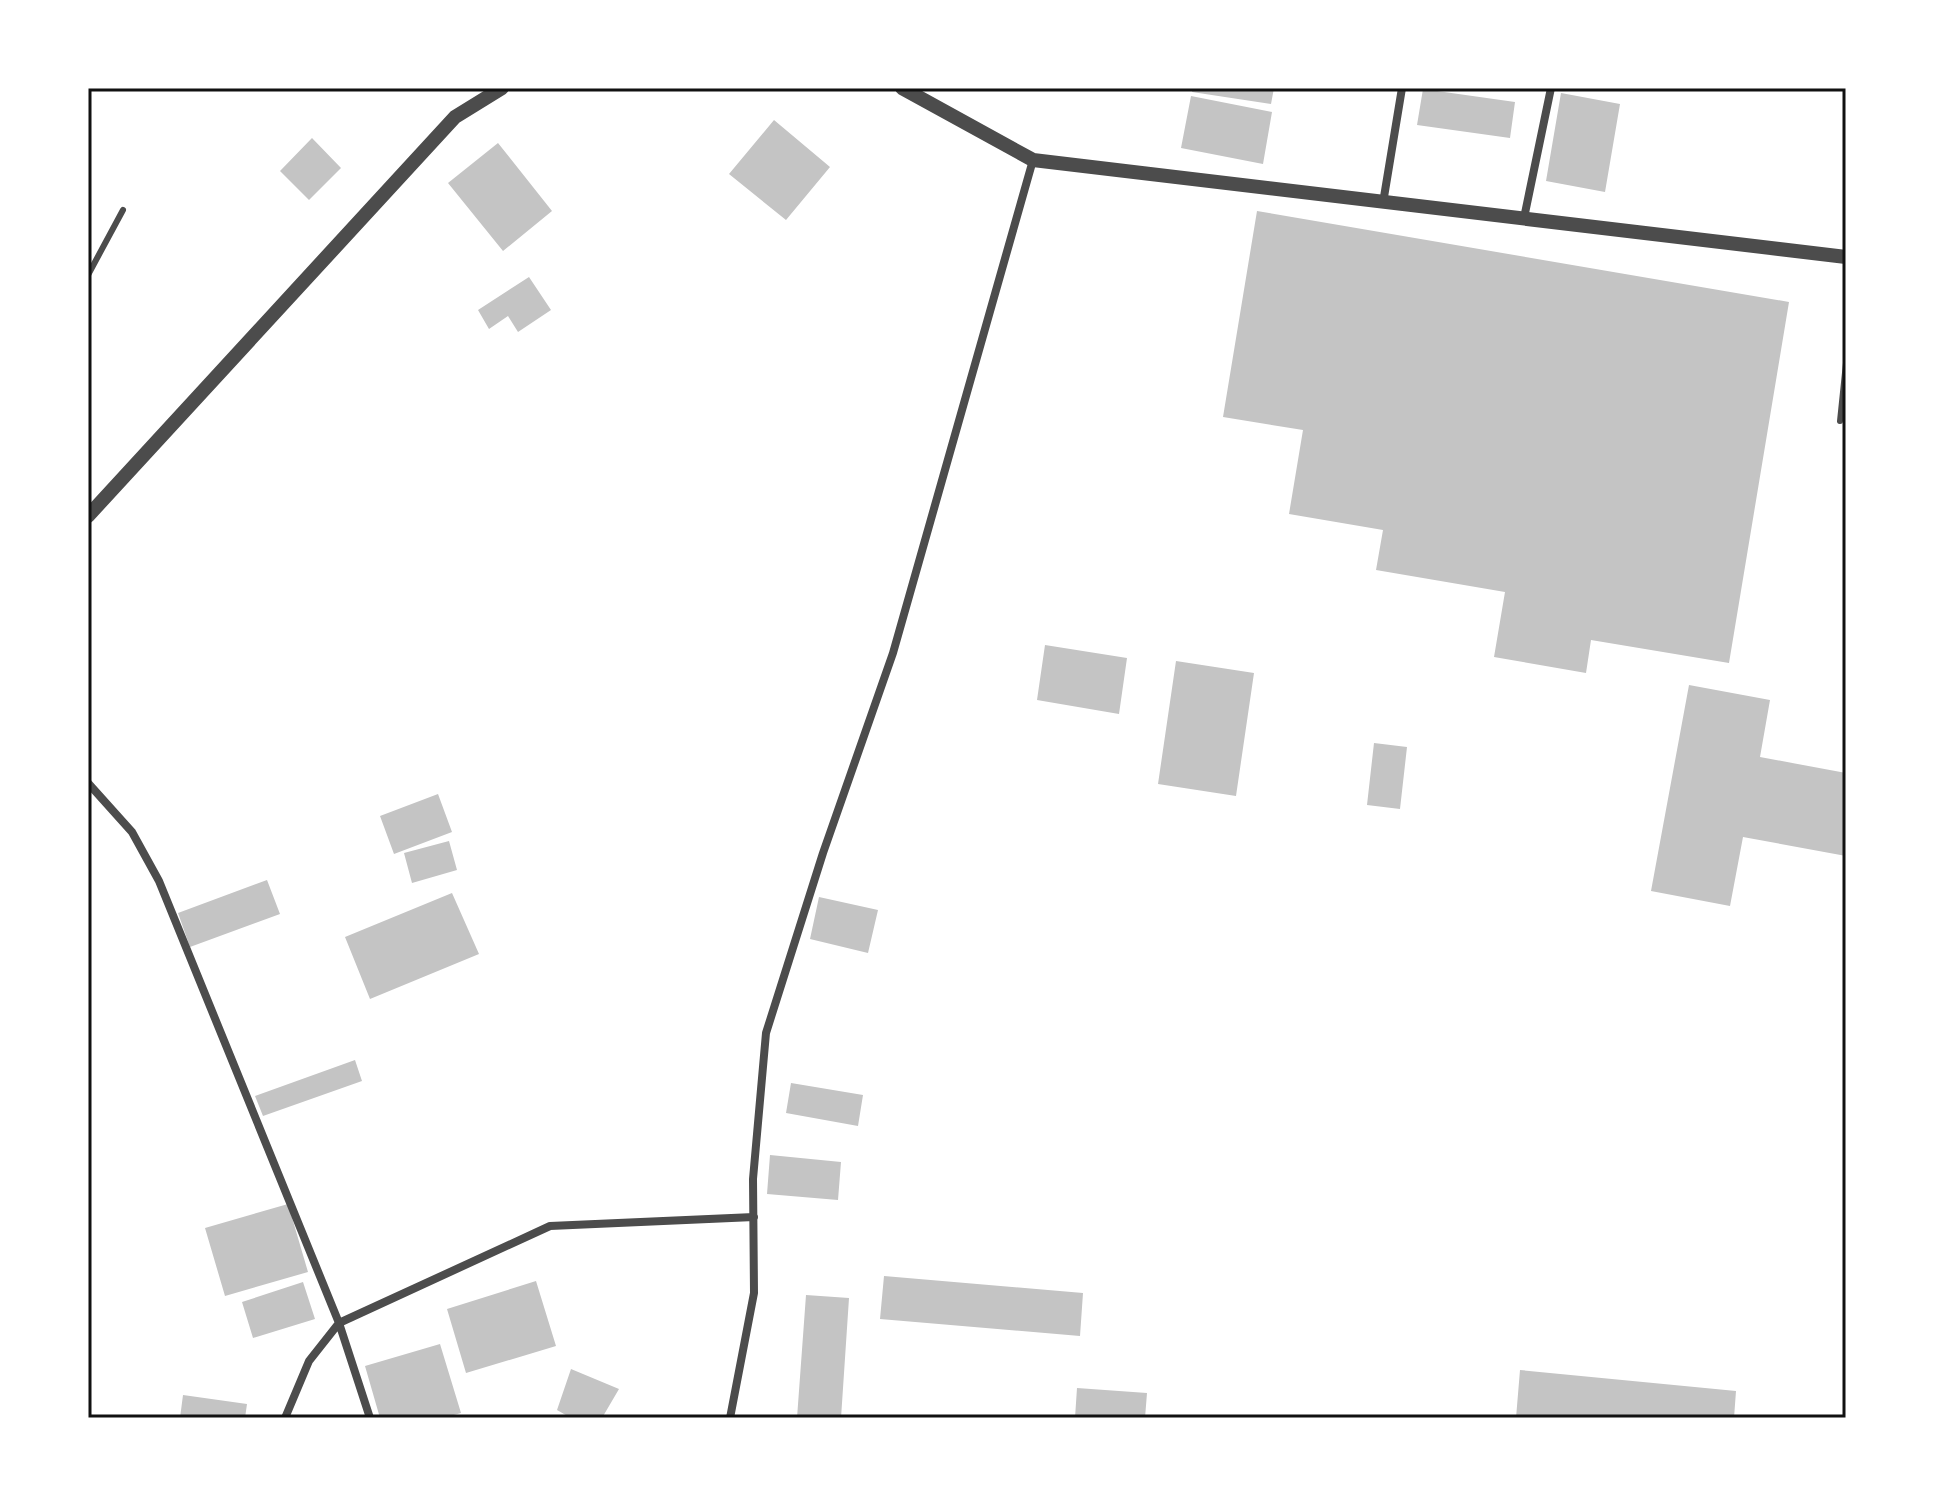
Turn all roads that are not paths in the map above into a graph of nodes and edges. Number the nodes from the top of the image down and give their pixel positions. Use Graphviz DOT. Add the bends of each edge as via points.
graph roads {
  1 [pos="502,88"];
  2 [pos="902,88"];
  3 [pos="1402,88"];
  4 [pos="1551,88"];
  5 [pos="1033,160"];
  6 [pos="1383,203"];
  7 [pos="123,210"];
  8 [pos="1524,218"];
  9 [pos="1846,257"];
  10 [pos="88,275"];
  11 [pos="1846,363"];
  12 [pos="1840,421"];
  13 [pos="88,516"];
  14 [pos="88,783"];
  15 [pos="754,1217"];
  16 [pos="339,1323"];
  17 [pos="285,1418"];
  18 [pos="370,1418"];
  19 [pos="730,1418"];
  1 -- 13 [label="street" via="455,117"];
  2 -- 5 [label="street"];
  3 -- 6 [label="street"];
  4 -- 8 [label="street"];
  5 -- 6 [label="street"];
  5 -- 15 [label="street" via="893,653 766,1033"];
  6 -- 8 [label="street"];
  7 -- 10 [label="lane"];
  8 -- 9 [label="street"];
  11 -- 12 [label="lane"];
  14 -- 16 [label="street" via="132,832 159,881"];
  15 -- 16 [label="street" via="550,1226"];
  15 -- 19 [label="street" via="754,1293"];
  16 -- 17 [label="street" via="309,1361"];
  16 -- 18 [label="street"];
}
